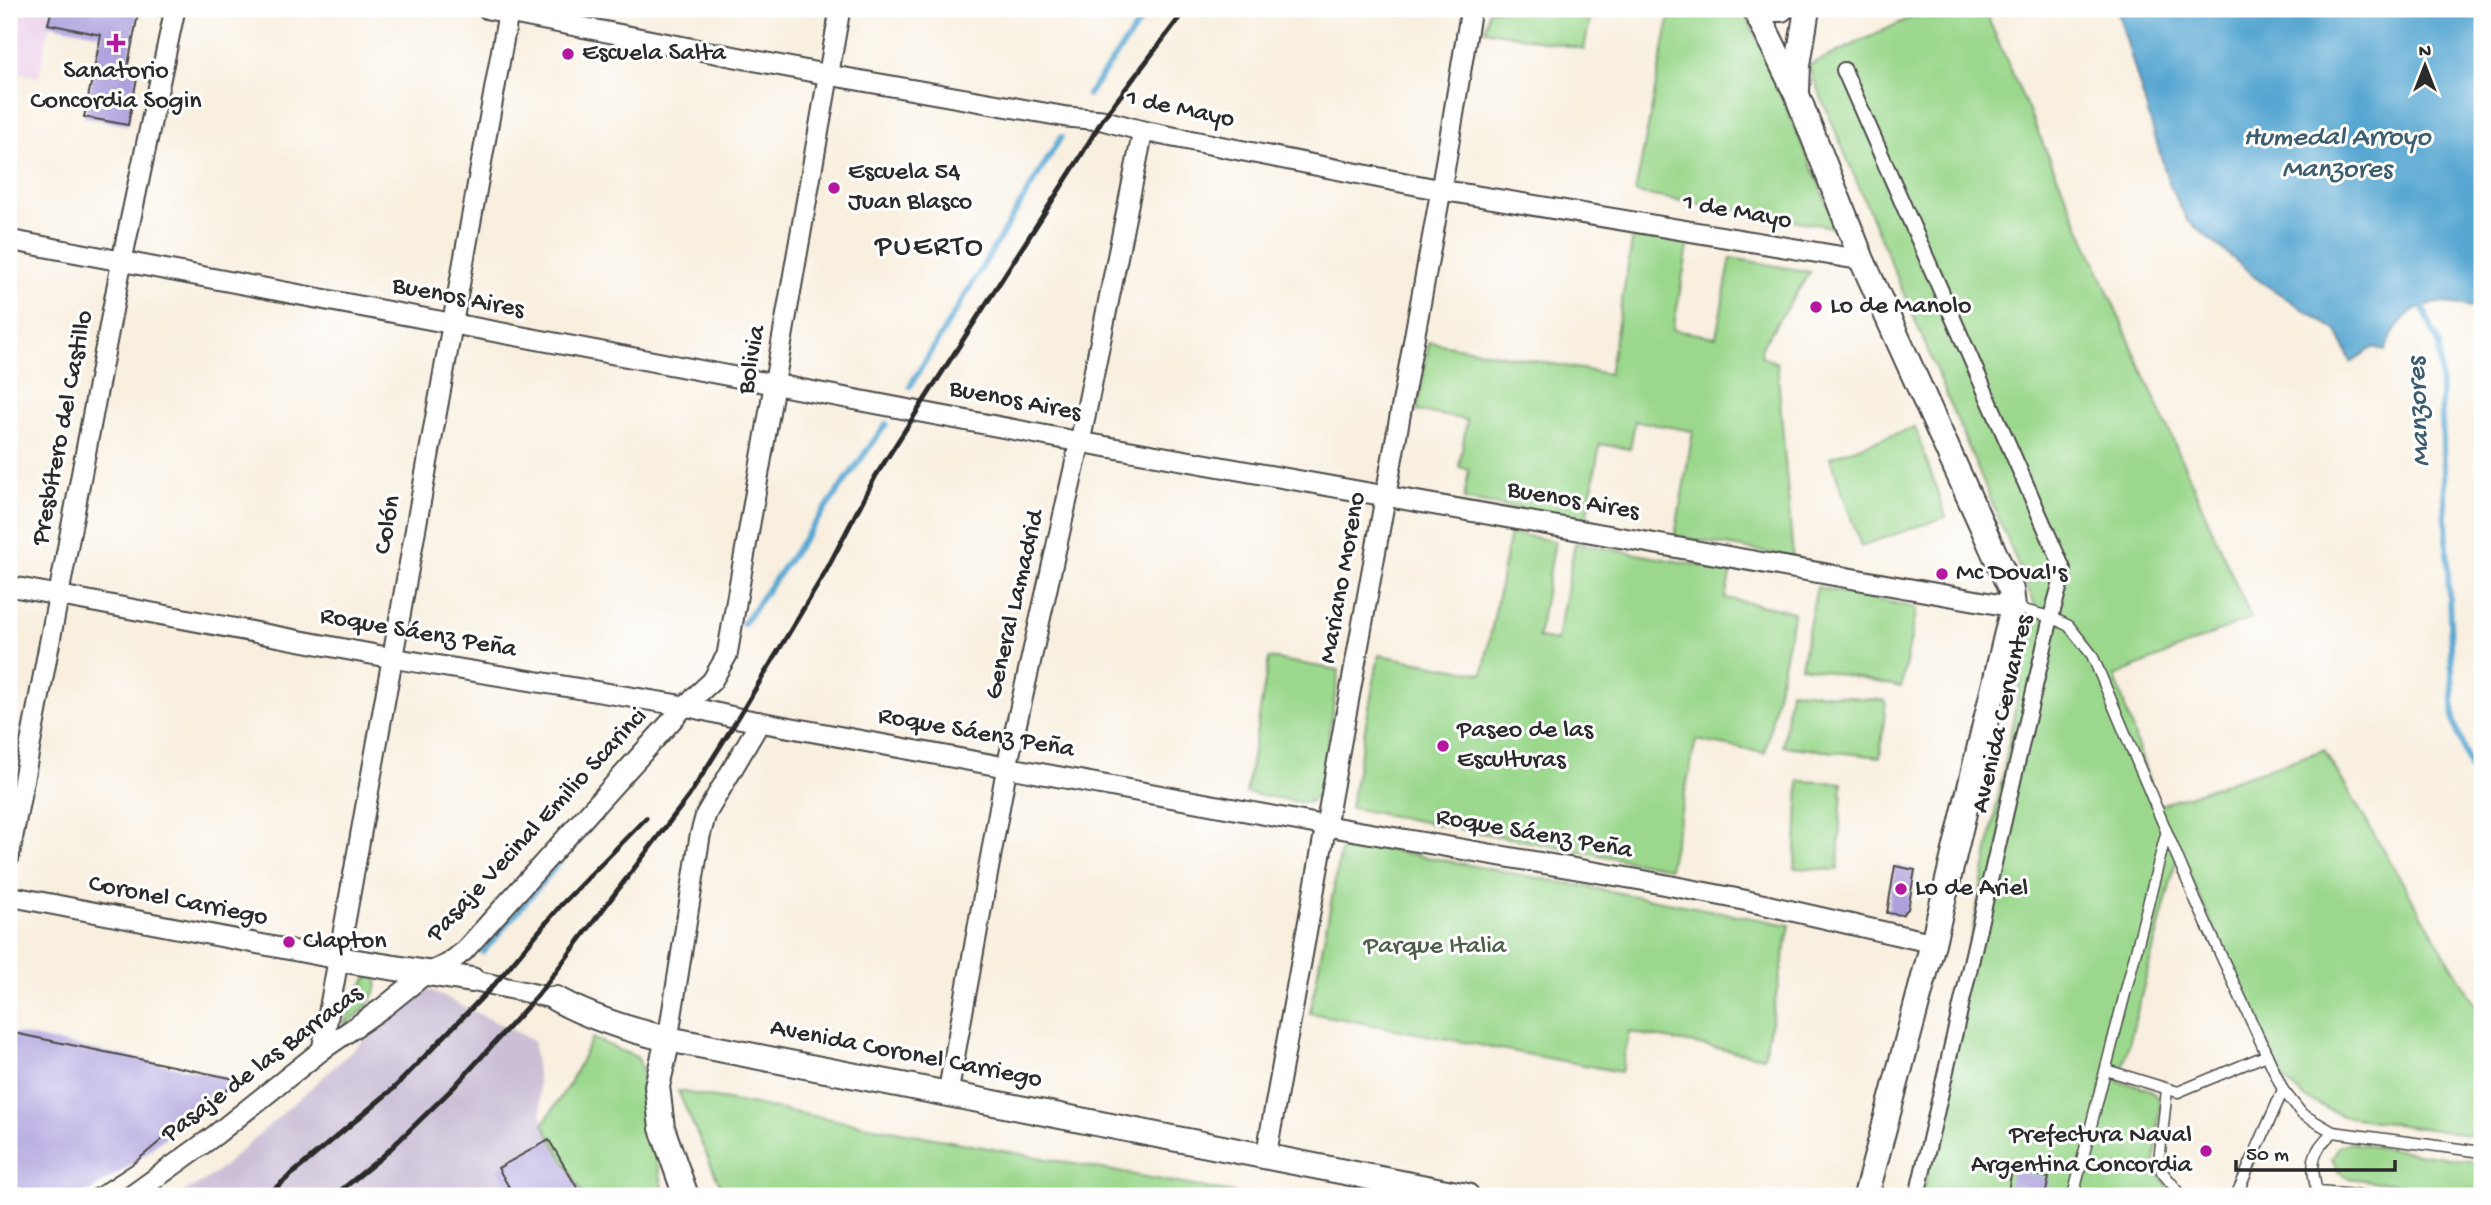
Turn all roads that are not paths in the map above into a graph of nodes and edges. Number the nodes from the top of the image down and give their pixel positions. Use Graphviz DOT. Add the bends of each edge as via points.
graph roads {
  1 [pos="175,9"];
  2 [pos="488,9"];
  3 [pos="840,9"];
  4 [pos="1471,9"];
  5 [pos="1755,9"];
  6 [pos="1772,9"];
  7 [pos="1781,9"];
  8 [pos="1807,9"];
  9 [pos="509,11"];
  10 [pos="1844,70"];
  11 [pos="829,75"];
  12 [pos="1797,95"];
  13 [pos="1143,131"];
  14 [pos="1441,190"];
  15 [pos="9,240"];
  16 [pos="122,260"];
  17 [pos="1862,260"];
  18 [pos="452,325"];
  19 [pos="775,385"];
  20 [pos="1080,442"];
  21 [pos="1385,495"];
  22 [pos="9,586"];
  23 [pos="60,595"];
  24 [pos="2013,607"];
  25 [pos="2051,617"];
  26 [pos="392,658"];
  27 [pos="685,706"];
  28 [pos="760,722"];
  29 [pos="1007,766"];
  30 [pos="1327,826"];
  31 [pos="2166,833"];
  32 [pos="9,857"];
  33 [pos="9,896"];
  34 [pos="1933,943"];
  35 [pos="338,959"];
  36 [pos="425,974"];
  37 [pos="472,981"];
  38 [pos="556,999"];
  39 [pos="668,1038"];
  40 [pos="322,1050"];
  41 [pos="2267,1055"];
  42 [pos="2106,1070"];
  43 [pos="2166,1090"];
  44 [pos="2283,1090"];
  45 [pos="948,1093"];
  46 [pos="2333,1132"];
  47 [pos="2482,1152"];
  48 [pos="1266,1156"];
  49 [pos="2312,1194"];
  50 [pos="131,1196"];
  51 [pos="686,1196"];
  52 [pos="1467,1196"];
  53 [pos="1866,1196"];
  54 [pos="1917,1196"];
  55 [pos="2073,1196"];
  56 [pos="2182,1196"];
  57 [pos="2236,1196"];
  58 [pos="2370,1196"];
  1 -- 16 [label="street, Presbítero del Castillo"];
  2 -- 9 [label="street, 1 de Mayo"];
  3 -- 11 [label="street, Bolivia"];
  4 -- 14 [label="street, Mariano Moreno"];
  5 -- 12 [label="street"];
  6 -- 7 [label="street"];
  8 -- 12 [label="street"];
  9 -- 11 [label="street, 1 de Mayo"];
  9 -- 18 [label="street, Colón"];
  10 -- 25 [label="street, Avenida Cervantes" via="2064,571"];
  11 -- 13 [label="street, 1 de Mayo" via="1102,120"];
  11 -- 19 [label="street, Bolivia"];
  12 -- 17 [label="street"];
  13 -- 14 [label="street, 1 de Mayo"];
  13 -- 20 [label="street, General Lamadrid"];
  14 -- 17 [label="street, 1 de Mayo"];
  14 -- 21 [label="street, Mariano Moreno"];
  15 -- 16 [label="street, Buenos Aires"];
  16 -- 18 [label="street, Buenos Aires"];
  16 -- 23 [label="street, Presbítero del Castillo"];
  17 -- 24 [label="street" via="2011,590"];
  18 -- 19 [label="street, Buenos Aires"];
  18 -- 26 [label="street, Colón"];
  19 -- 20 [label="street, Buenos Aires"];
  19 -- 27 [label="street, Bolivia" via="727,655 712,681"];
  20 -- 21 [label="street, Buenos Aires"];
  20 -- 29 [label="street, General Lamadrid"];
  21 -- 24 [label="street, Buenos Aires"];
  21 -- 30 [label="street, Mariano Moreno"];
  22 -- 23 [label="street, Roque Sáenz Peña"];
  23 -- 26 [label="street, Roque Sáenz Peña"];
  23 -- 32 [label="street, Presbítero del Castillo"];
  24 -- 25 [label="lane"];
  24 -- 34 [label="street"];
  25 -- 31 [label="lane" via="2069,626 2092,654"];
  25 -- 54 [label="street, Avenida Cervantes"];
  26 -- 27 [label="street, Roque Sáenz Peña"];
  26 -- 35 [label="street, Colón"];
  27 -- 28 [label="street, Roque Sáenz Peña"];
  27 -- 36 [label="street, Pasaje Vecinal Emilio Scarinci" via="464,951"];
  28 -- 29 [label="street, Roque Sáenz Peña"];
  28 -- 39 [label="street" via="706,814"];
  29 -- 30 [label="street, Roque Sáenz Peña"];
  29 -- 45 [label="street, General Lamadrid"];
  30 -- 34 [label="street, Roque Sáenz Peña" via="1641,880"];
  30 -- 48 [label="street, Mariano Moreno"];
  31 -- 41 [label="lane"];
  31 -- 42 [label="lane"];
  33 -- 35 [label="street, Coronel Carriego"];
  34 -- 53 [label="street"];
  35 -- 36 [label="street, Avenida Coronel Carriego"];
  35 -- 40 [label="street, Colón"];
  36 -- 37 [label="street, Avenida Coronel Carriego"];
  36 -- 40 [label="street, Pasaje de las Barracas"];
  37 -- 38 [label="street, Avenida Coronel Carriego"];
  38 -- 39 [label="street, Avenida Coronel Carriego" via="635,1031"];
  39 -- 45 [label="street, Avenida Coronel Carriego"];
  39 -- 51 [label="street" via="658,1100 662,1128"];
  40 -- 50 [label="street, Pasaje de las Barracas"];
  41 -- 43 [label="lane" via="2178,1092"];
  41 -- 44 [label="lane"];
  42 -- 43 [label="lane"];
  42 -- 55 [label="lane"];
  43 -- 56 [label="lane" via="2159,1161 2162,1172"];
  44 -- 46 [label="lane" via="2302,1114"];
  44 -- 57 [label="lane"];
  45 -- 48 [label="street, Avenida Coronel Carriego"];
  46 -- 47 [label="lane"];
  46 -- 49 [label="lane" via="2318,1146"];
  48 -- 52 [label="street, Avenida Coronel Carriego"];
  49 -- 58 [label="lane"];
}
